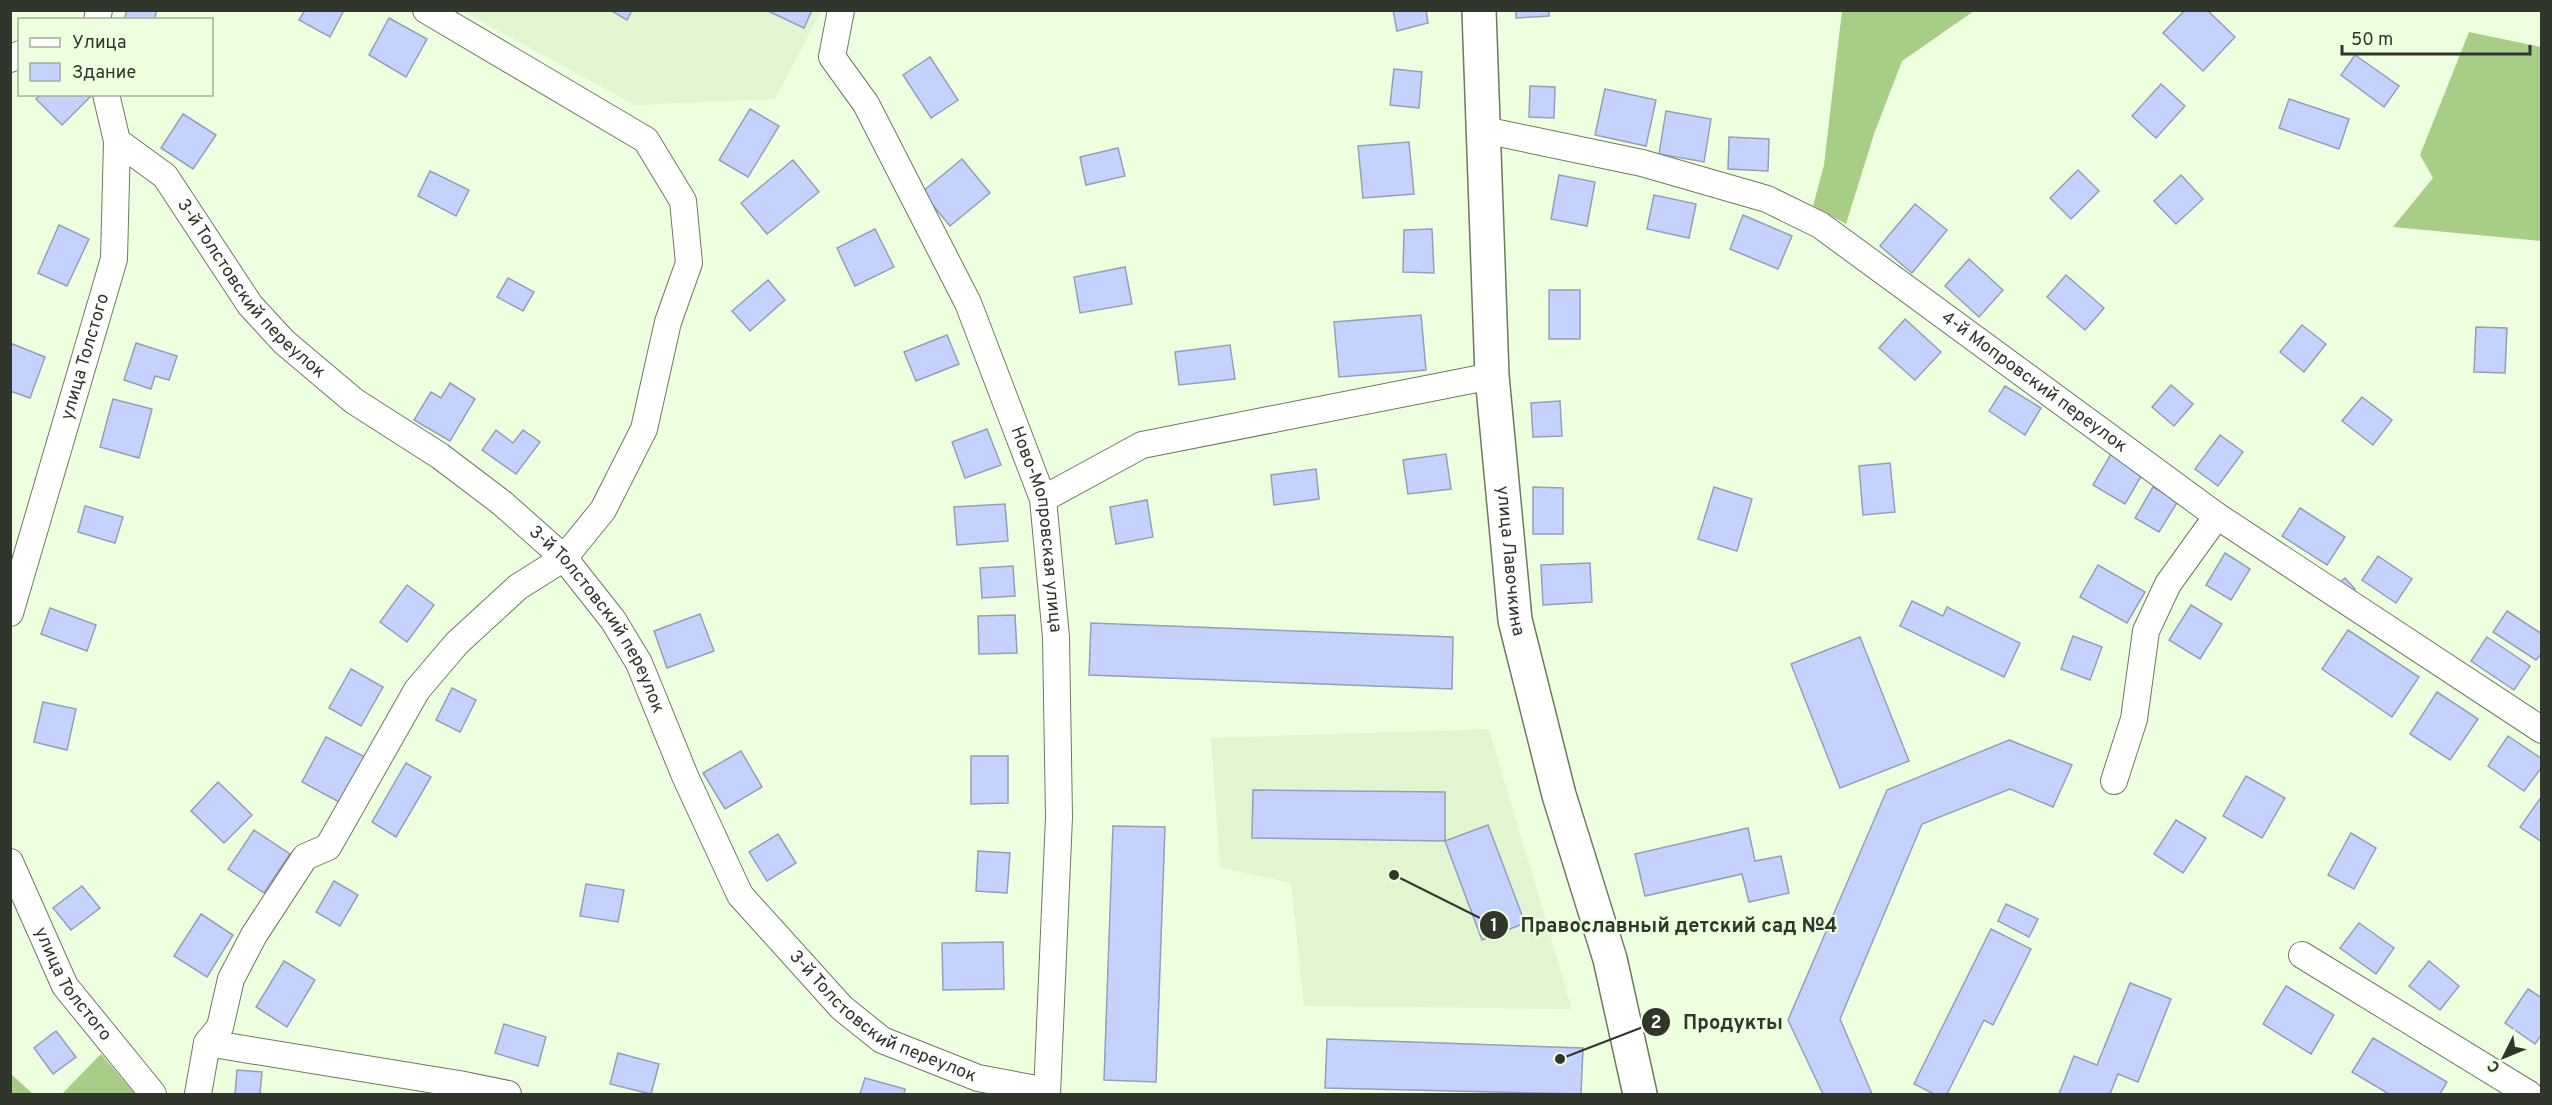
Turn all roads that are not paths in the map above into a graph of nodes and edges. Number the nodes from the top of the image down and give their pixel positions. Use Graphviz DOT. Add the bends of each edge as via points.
graph roads {
  1 [pos="426,10"];
  2 [pos="841,10"];
  3 [pos="1479,10"];
  4 [pos="106,96"];
  5 [pos="1484,130"];
  6 [pos="117,141"];
  7 [pos="1492,376"];
  8 [pos="1043,499"];
  9 [pos="2217,516"];
  10 [pos="564,558"];
  11 [pos="10,613"];
  12 [pos="2541,730"];
  13 [pos="2114,781"];
  14 [pos="10,862"];
  15 [pos="2302,955"];
  16 [pos="207,1043"];
  17 [pos="1047,1093"];
  18 [pos="153,1095"];
  19 [pos="198,1095"];
  20 [pos="508,1095"];
  21 [pos="1640,1095"];
  22 [pos="2529,1095"];
  1 -- 10 [label="street" via="646,140 683,201 689,263 668,322 644,429 603,510"];
  2 -- 8 [label="street, Ново-Мопровская улица" via="832,57 866,104 968,303"];
  3 -- 5 [label="main road, улица Лавочкина"];
  4 -- 6 [label="street, улица Толстого"];
  5 -- 7 [label="main road, улица Лавочкина"];
  5 -- 9 [label="street, 4-й Мопровский переулок" via="1642,163 1767,199 1820,225"];
  6 -- 10 [label="street, 3-й Толстовский переулок" via="165,176 250,305 284,342 354,401 440,456 501,503"];
  6 -- 11 [label="street, улица Толстого" via="114,259"];
  7 -- 8 [label="street" via="1142,445"];
  7 -- 21 [label="main road, улица Лавочкина" via="1515,620 1559,795 1610,959"];
  8 -- 17 [label="street, Ново-Мопровская улица" via="1056,637 1059,817"];
  9 -- 12 [label="street, 4-й Мопровский переулок"];
  9 -- 13 [label="street" via="2168,584 2145,631 2134,719"];
  10 -- 16 [label="street" via="518,587 457,643 417,690 328,847 305,857 254,935 231,979 220,1027"];
  10 -- 17 [label="street, 3-й Толстовский переулок" via="613,620 639,663 685,776 740,895 748,904 842,1008 882,1040 978,1078"];
  14 -- 18 [label="street, улица Толстого" via="65,986"];
  15 -- 22 [label="street"];
  16 -- 19 [label="street"];
  16 -- 20 [label="street"];
}
